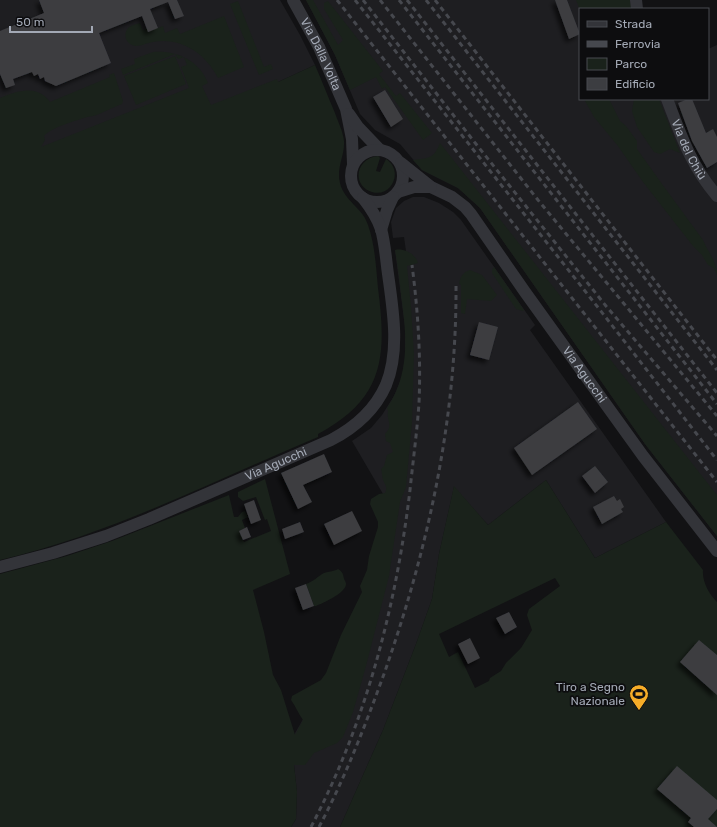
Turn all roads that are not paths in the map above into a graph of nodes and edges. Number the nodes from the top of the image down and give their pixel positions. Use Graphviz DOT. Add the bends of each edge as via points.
graph roads {
  1 [pos="293,0"];
  2 [pos="667,100"];
  3 [pos="346,109"];
  4 [pos="379,149"];
  5 [pos="401,163"];
  6 [pos="353,164"];
  7 [pos="431,187"];
  8 [pos="396,194"];
  9 [pos="717,196"];
  10 [pos="362,198"];
  11 [pos="381,230"];
  12 [pos="717,551"];
  13 [pos="0,567"];
  1 -- 3 [label="street, Via Dalla Volta" via="319,47"];
  2 -- 9 [label="street, Via del Chiù" via="690,156"];
  3 -- 4 [label="street, Via Dalla Volta" via="358,127"];
  3 -- 6 [label="street, Via Dalla Volta" via="352,139"];
  4 -- 5 [label="street" via="393,154"];
  4 -- 6 [label="street" via="361,154"];
  5 -- 7 [label="street, Via Agucchi"];
  5 -- 8 [label="street" via="404,179"];
  6 -- 10 [label="street" via="352,183"];
  7 -- 8 [label="street" via="414,188"];
  7 -- 12 [label="street, Via Agucchi" via="452,197 474,218 643,456"];
  8 -- 10 [label="street" via="387,200 377,202"];
  8 -- 11 [label="street, Via Agucchi" via="385,214"];
  10 -- 11 [label="street, Via Agucchi"];
  11 -- 13 [label="street, Via Agucchi" via="392,299 394,349 385,386 362,419 331,440 142,522 81,545"];
}
